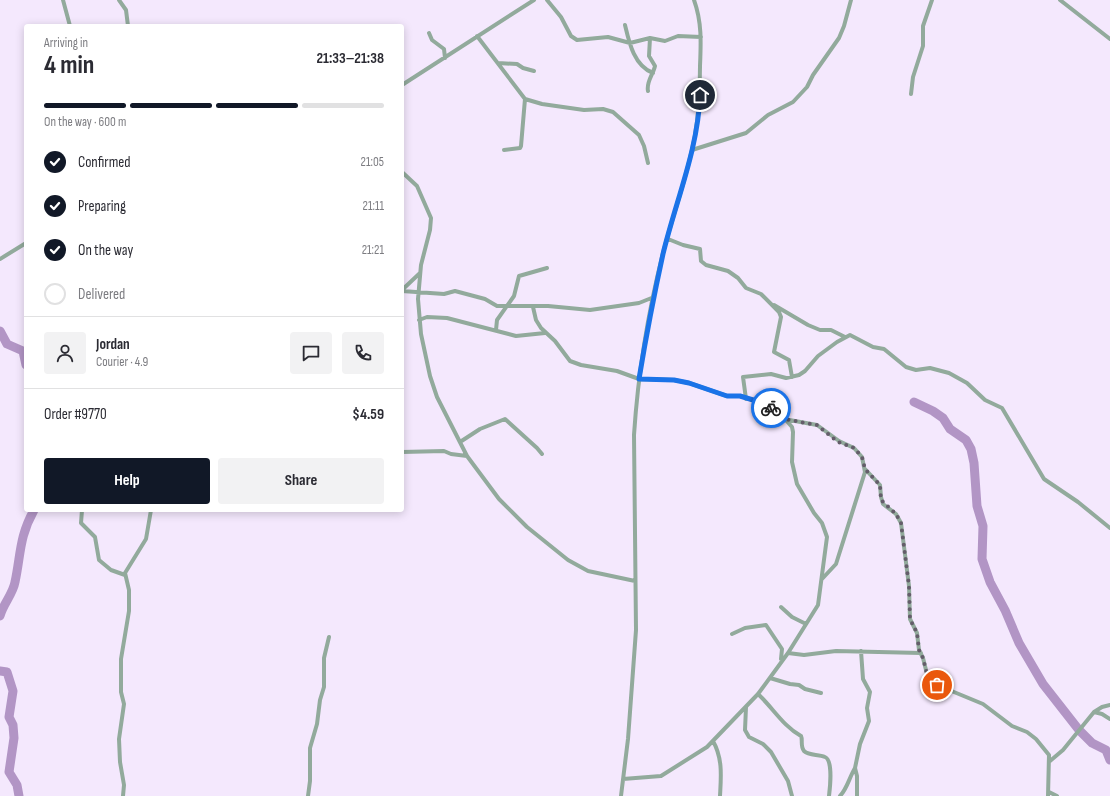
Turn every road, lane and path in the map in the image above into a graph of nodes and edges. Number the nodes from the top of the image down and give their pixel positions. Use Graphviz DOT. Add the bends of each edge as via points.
graph roads {
  1 [pos="63,0"];
  2 [pos="120,0"];
  3 [pos="534,0"];
  4 [pos="547,0"];
  5 [pos="694,0"];
  6 [pos="851,0"];
  7 [pos="932,0"];
  8 [pos="1060,0"];
  9 [pos="69,24"];
  10 [pos="128,24"];
  11 [pos="625,24"];
  12 [pos="429,33"];
  13 [pos="477,36"];
  14 [pos="701,37"];
  15 [pos="650,38"];
  16 [pos="1110,39"];
  17 [pos="630,43"];
  18 [pos="446,58"];
  19 [pos="498,63"];
  20 [pos="534,71"];
  21 [pos="653,73"];
  22 [pos="404,84"];
  23 [pos="648,91"];
  24 [pos="911,94"];
  25 [pos="525,98"];
  26 [pos="504,150"];
  27 [pos="692,150"];
  28 [pos="648,163"];
  29 [pos="404,174"];
  30 [pos="668,239"];
  31 [pos="24,244"];
  32 [pos="0,259"];
  33 [pos="547,268"];
  34 [pos="420,272"];
  35 [pos="404,289"];
  36 [pos="404,291"];
  37 [pos="420,292"];
  38 [pos="654,297"];
  39 [pos="771,303"];
  40 [pos="508,305"];
  41 [pos="533,307"];
  42 [pos="420,320"];
  43 [pos="496,330"];
  44 [pos="545,333"];
  45 [pos="845,337"];
  46 [pos="792,377"];
  47 [pos="639,379"];
  48 [pos="746,399"];
  49 [pos="784,419"];
  50 [pos="460,442"];
  51 [pos="404,452"];
  52 [pos="542,454"];
  53 [pos="467,456"];
  54 [pos="865,469"];
  55 [pos="82,512"];
  56 [pos="151,512"];
  57 [pos="1110,528"];
  58 [pos="125,576"];
  59 [pos="822,579"];
  60 [pos="635,581"];
  61 [pos="781,607"];
  62 [pos="806,624"];
  63 [pos="732,634"];
  64 [pos="329,637"];
  65 [pos="794,642"];
  66 [pos="782,649"];
  67 [pos="861,651"];
  68 [pos="788,653"];
  69 [pos="921,653"];
  70 [pos="780,663"];
  71 [pos="770,678"];
  72 [pos="821,693"];
  73 [pos="758,694"];
  74 [pos="1110,705"];
  75 [pos="746,707"];
  76 [pos="1094,712"];
  77 [pos="1110,719"];
  78 [pos="713,741"];
  79 [pos="1050,761"];
  80 [pos="854,768"];
  81 [pos="623,779"];
  82 [pos="1048,794"];
  83 [pos="123,796"];
  84 [pos="308,796"];
  85 [pos="621,796"];
  86 [pos="720,796"];
  87 [pos="792,796"];
  88 [pos="829,796"];
  89 [pos="840,796"];
  90 [pos="856,796"];
  91 [pos="1057,796"];
  1 -- 9 [label="street"];
  2 -- 10 [label="street" via="126,10"];
  3 -- 13 [label="street"];
  4 -- 17 [label="street" via="574,38 608,37"];
  5 -- 14 [label="street" via="700,18"];
  6 -- 27 [label="street" via="839,38 807,87 793,102 768,114 746,133"];
  7 -- 24 [label="street" via="923,26 923,46 913,77"];
  8 -- 16 [label="street"];
  11 -- 17 [label="street"];
  12 -- 18 [label="street" via="432,40 444,49"];
  13 -- 18 [label="street"];
  13 -- 19 [label="street"];
  14 -- 15 [label="street" via="678,36 665,41"];
  14 -- 27 [label="street" via="699,110"];
  15 -- 17 [label="street"];
  15 -- 21 [label="street" via="649,56 655,66"];
  17 -- 21 [label="street" via="636,58 648,72"];
  18 -- 22 [label="street"];
  19 -- 20 [label="street" via="517,64"];
  19 -- 25 [label="street"];
  21 -- 23 [label="street" via="648,83"];
  25 -- 26 [label="street" via="522,146"];
  25 -- 28 [label="street" via="542,104 613,112 639,135"];
  27 -- 30 [label="street"];
  29 -- 34 [label="street" via="417,186 430,218 430,230"];
  30 -- 38 [label="street"];
  30 -- 39 [label="street" via="683,246 700,249 700,261 728,271 746,288 761,294"];
  31 -- 32 [label="street"];
  33 -- 40 [label="street" via="518,276 514,296"];
  34 -- 35 [label="street"];
  34 -- 37 [label="street"];
  36 -- 37 [label="street"];
  37 -- 40 [label="street" via="462,292 497,306"];
  37 -- 42 [label="street"];
  38 -- 41 [label="street" via="639,303 590,310 558,306"];
  38 -- 47 [label="street"];
  39 -- 45 [label="street" via="808,325 820,330 831,330"];
  39 -- 46 [label="street" via="781,317 774,352 789,360"];
  40 -- 41 [label="street"];
  40 -- 43 [label="street" via="497,320"];
  41 -- 44 [label="street" via="536,320"];
  42 -- 43 [label="street" via="427,317 447,318"];
  42 -- 50 [label="street" via="433,385"];
  43 -- 44 [label="street" via="516,336"];
  44 -- 47 [label="street" via="556,341 570,362 617,371"];
  45 -- 46 [label="street" via="818,356 805,371"];
  45 -- 57 [label="street" via="855,336 873,347 884,349 906,367 916,370 930,368 949,373 967,383 985,400 1002,408 1044,479"];
  46 -- 48 [label="street" via="745,375 743,378"];
  47 -- 48 [label="street" via="674,380"];
  47 -- 60 [label="street" via="634,435"];
  48 -- 49 [label="street" via="766,405"];
  49 -- 54 [label="street" via="817,425 838,442 854,448 862,457"];
  49 -- 59 [label="street" via="792,427 793,432 792,452 797,484 814,514 822,522 827,538"];
  50 -- 52 [label="street" via="480,429 505,419"];
  50 -- 53 [label="street"];
  51 -- 53 [label="street" via="444,451"];
  53 -- 60 [label="street" via="499,499 527,527 568,560 588,571"];
  54 -- 59 [label="street" via="836,564"];
  54 -- 69 [label="street" via="880,485 883,504 896,514 901,523 909,586 910,619 917,633"];
  55 -- 58 [label="street" via="81,523 95,537 99,560 111,570"];
  56 -- 58 [label="street" via="146,539"];
  58 -- 83 [label="street" via="129,590 129,611 121,659 121,692 124,704 119,740"];
  59 -- 62 [label="street" via="818,605"];
  60 -- 81 [label="street" via="634,665"];
  61 -- 62 [label="street" via="792,617"];
  62 -- 65 [label="street"];
  63 -- 66 [label="street" via="745,628 766,625"];
  64 -- 84 [label="street" via="324,658 324,687 310,748"];
  65 -- 66 [label="street"];
  65 -- 68 [label="street"];
  66 -- 70 [label="street"];
  67 -- 68 [label="street" via="804,655"];
  67 -- 69 [label="street"];
  67 -- 80 [label="street" via="863,678 870,692 867,708 869,721"];
  68 -- 70 [label="street"];
  69 -- 79 [label="street" via="927,674 933,683 949,692 984,704 1012,726 1027,732 1041,744"];
  70 -- 71 [label="street"];
  71 -- 72 [label="street" via="799,684 805,689"];
  71 -- 73 [label="street"];
  73 -- 75 [label="street"];
  73 -- 88 [label="street" via="775,710 786,726 801,736 804,750 828,759 831,778"];
  74 -- 76 [label="street"];
  75 -- 78 [label="street"];
  75 -- 87 [label="street" via="745,730 749,737 763,744 771,752 788,781"];
  76 -- 77 [label="street"];
  76 -- 79 [label="street" via="1063,750"];
  78 -- 81 [label="street" via="667,774"];
  78 -- 86 [label="street" via="722,775"];
  79 -- 82 [label="street"];
  80 -- 89 [label="street"];
  80 -- 90 [label="street" via="857,776"];
  81 -- 85 [label="street"];
  82 -- 91 [label="street"];
}
